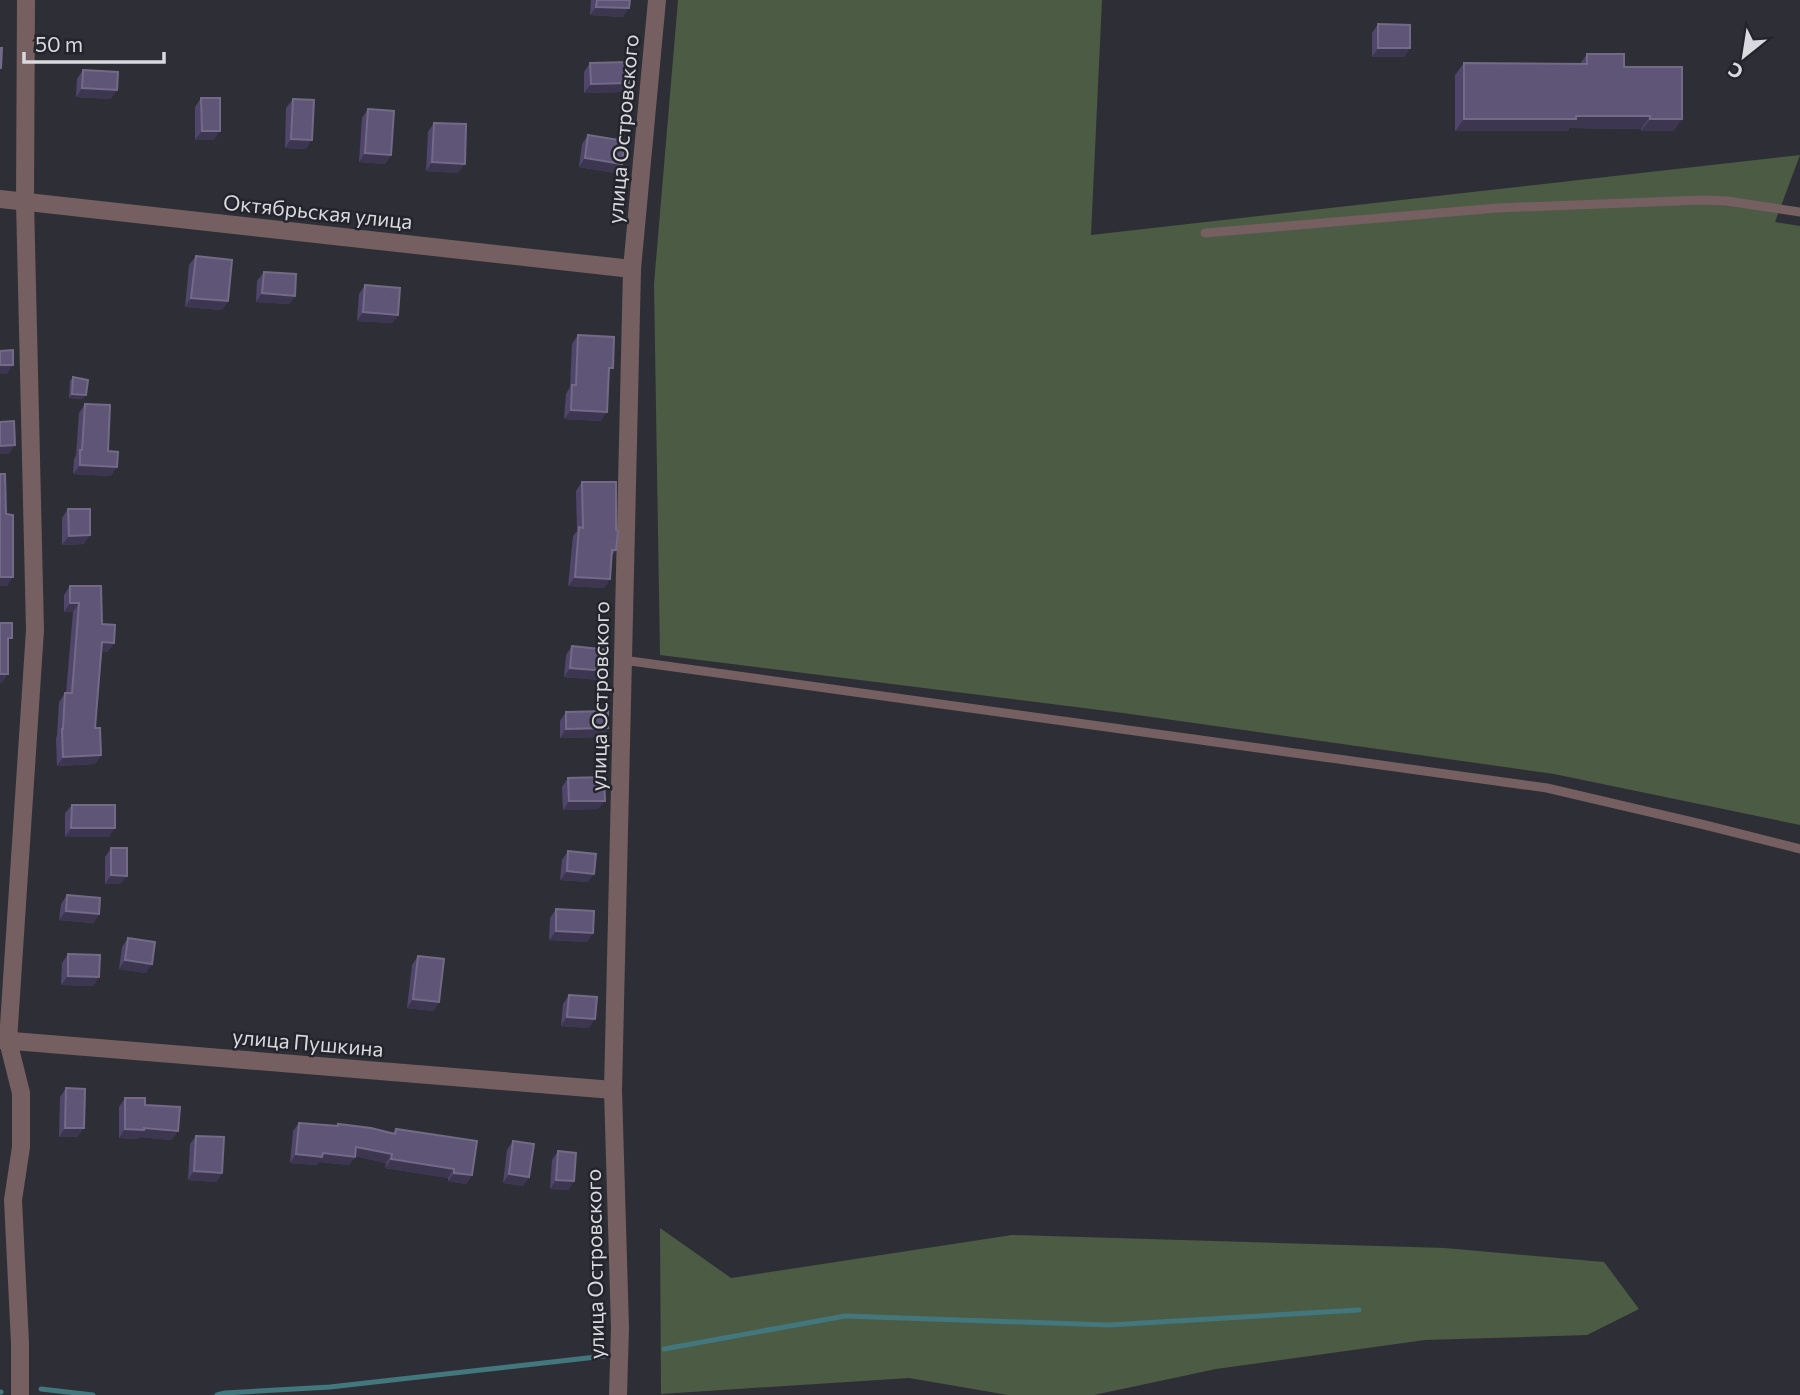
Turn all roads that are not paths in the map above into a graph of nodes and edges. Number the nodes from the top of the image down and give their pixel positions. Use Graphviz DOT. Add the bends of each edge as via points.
graph roads {
  1 [pos="26,0"];
  2 [pos="657,0"];
  3 [pos="0,199"];
  4 [pos="24,201"];
  5 [pos="1800,212"];
  6 [pos="1205,233"];
  7 [pos="632,269"];
  8 [pos="623,660"];
  9 [pos="1800,849"];
  10 [pos="4,1041"];
  11 [pos="613,1090"];
  12 [pos="20,1395"];
  13 [pos="618,1395"];
  1 -- 4 [label="street"];
  2 -- 7 [label="street, улица Островского"];
  3 -- 4 [label="street, Октябрьская улица"];
  4 -- 7 [label="street, Октябрьская улица"];
  4 -- 10 [label="street" via="36,629"];
  5 -- 6 [label="lane" via="1702,200 1497,208"];
  7 -- 8 [label="street, улица Островского"];
  8 -- 9 [label="lane" via="1546,788"];
  8 -- 11 [label="street, улица Островского"];
  10 -- 11 [label="street, улица Пушкина"];
  10 -- 12 [label="street" via="21,1093 21,1147 13,1200"];
  11 -- 13 [label="street, улица Островского"];
}
